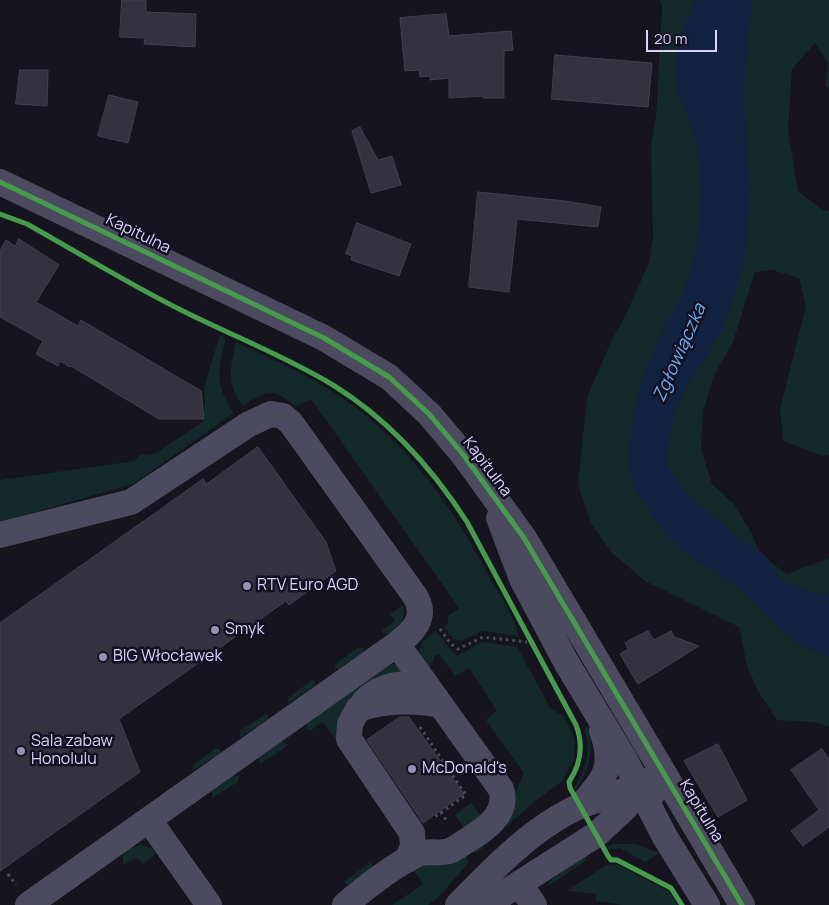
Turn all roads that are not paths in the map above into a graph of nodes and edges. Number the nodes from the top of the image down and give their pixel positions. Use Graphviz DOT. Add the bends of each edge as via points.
graph roads {
  1 [pos="0,182"];
  2 [pos="489,491"];
  3 [pos="0,536"];
  4 [pos="397,644"];
  5 [pos="434,696"];
  6 [pos="596,714"];
  7 [pos="645,741"];
  8 [pos="639,788"];
  9 [pos="581,805"];
  10 [pos="148,820"];
  11 [pos="597,834"];
  12 [pos="701,836"];
  13 [pos="665,837"];
  14 [pos="407,860"];
  15 [pos="527,895"];
  16 [pos="28,905"];
  17 [pos="209,905"];
  18 [pos="345,905"];
  19 [pos="458,905"];
  20 [pos="486,905"];
  21 [pos="707,905"];
  22 [pos="742,905"];
  1 -- 2 [label="street, Kapitulna" via="284,318 364,360 429,414"];
  2 -- 6 [label="street, Kapitulna" via="522,579"];
  2 -- 7 [label="street, Kapitulna" via="545,572"];
  3 -- 4 [label="street" via="131,502 254,420 276,414 291,423 415,596 419,606 418,624"];
  4 -- 5 [label="street"];
  4 -- 10 [label="street"];
  5 -- 14 [label="street" via="501,789 503,804 497,817 452,850 423,853"];
  5 -- 14 [label="street" via="422,702 385,702 358,710 350,724 349,739 412,833 413,847"];
  6 -- 8 [label="street, Kapitulna"];
  6 -- 9 [label="street" via="607,743 608,766 601,784"];
  7 -- 8 [label="street" via="646,770"];
  7 -- 12 [label="street, Kapitulna"];
  8 -- 9 [label="street"];
  8 -- 11 [label="street" via="625,808"];
  8 -- 12 [label="street" via="658,794"];
  8 -- 13 [label="street, Kapitulna"];
  9 -- 19 [label="street" via="555,820 512,853"];
  10 -- 16 [label="street"];
  10 -- 17 [label="street"];
  11 -- 13 [label="street" via="637,824 653,828"];
  11 -- 15 [label="street"];
  12 -- 22 [label="street, Kapitulna"];
  13 -- 21 [label="street, Kapitulna"];
  14 -- 18 [label="street"];
  15 -- 20 [label="street"];
}
